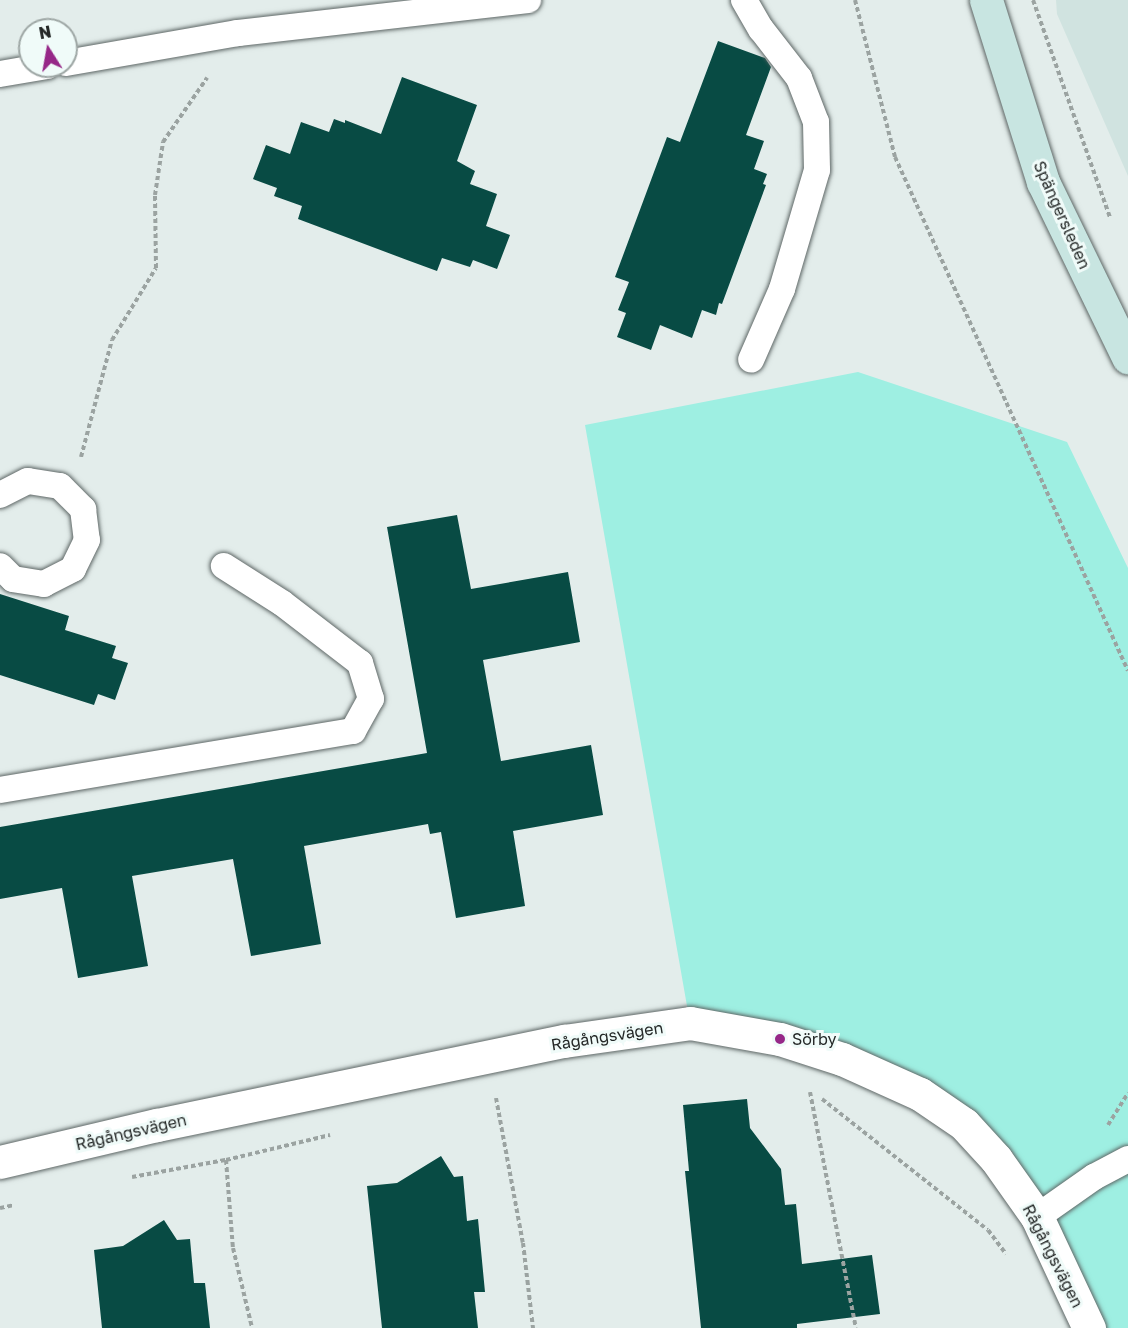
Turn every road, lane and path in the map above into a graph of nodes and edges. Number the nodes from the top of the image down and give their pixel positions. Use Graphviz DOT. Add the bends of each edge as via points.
graph roads {
  1 [pos="528,0"];
  2 [pos="744,0"];
  3 [pos="855,0"];
  4 [pos="986,0"];
  5 [pos="1033,0"];
  6 [pos="238,33"];
  7 [pos="78,61"];
  8 [pos="18,71"];
  9 [pos="0,74"];
  10 [pos="1112,224"];
  11 [pos="1128,357"];
  12 [pos="751,360"];
  13 [pos="60,486"];
  14 [pos="0,495"];
  15 [pos="0,566"];
  16 [pos="224,566"];
  17 [pos="1128,671"];
  18 [pos="0,790"];
  19 [pos="486,1096"];
  20 [pos="341,1132"];
  21 [pos="1128,1159"];
  22 [pos="226,1160"];
  23 [pos="0,1162"];
  24 [pos="128,1178"];
  25 [pos="21,1203"];
  26 [pos="0,1208"];
  27 [pos="1037,1217"];
  28 [pos="1009,1259"];
  29 [pos="252,1328"];
  30 [pos="533,1328"];
  31 [pos="856,1328"];
  32 [pos="1089,1328"];
  1 -- 6 [label="lane"];
  2 -- 12 [label="lane" via="798,78 816,122 817,170 782,289"];
  3 -- 17 [label="path" via="895,157"];
  4 -- 11 [label="main road, Spängersleden" via="1043,182"];
  5 -- 10 [label="path"];
  6 -- 7 [label="lane"];
  6 -- 13 [label="path" via="163,142 155,195 156,268 112,340 79,464"];
  8 -- 9 [label="lane"];
  13 -- 14 [label="lane" via="28,481"];
  13 -- 15 [label="lane" via="82,509 87,540 73,569 44,584 12,579"];
  16 -- 18 [label="lane" via="282,603 360,663 371,699 353,731"];
  19 -- 30 [label="path" via="495,1094 523,1244"];
  20 -- 22 [label="path"];
  21 -- 27 [label="lane"];
  22 -- 24 [label="path"];
  22 -- 29 [label="path" via="233,1248"];
  23 -- 27 [label="street, Rågångsvägen" via="157,1125 553,1043 690,1023 780,1039 842,1059 920,1094 964,1124"];
  25 -- 26 [label="path"];
  27 -- 32 [label="street, Rågångsvägen"];
  28 -- 31 [label="path" via="988,1230 810,1088"];
}
